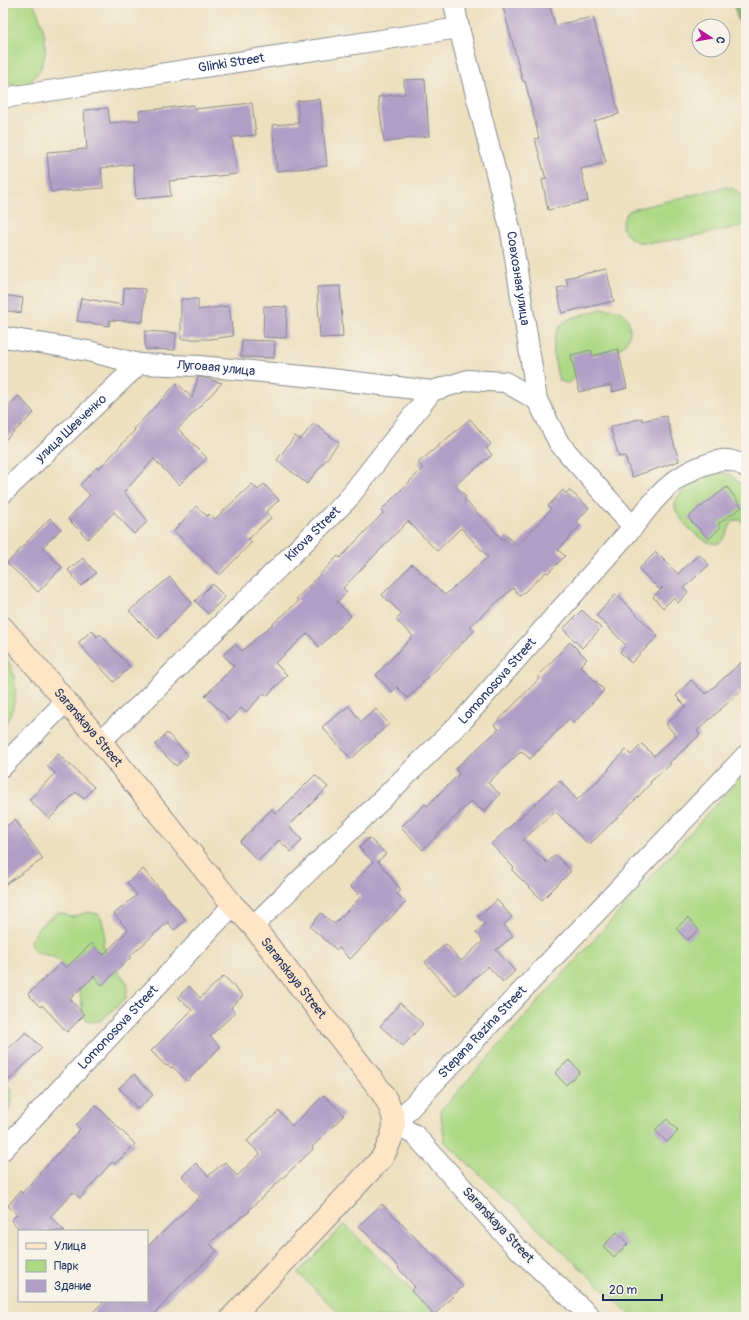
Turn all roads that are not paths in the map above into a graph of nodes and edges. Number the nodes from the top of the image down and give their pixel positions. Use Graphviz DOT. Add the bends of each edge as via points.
graph roads {
  1 [pos="454,3"];
  2 [pos="459,28"];
  3 [pos="3,98"];
  4 [pos="3,337"];
  5 [pos="139,364"];
  6 [pos="432,391"];
  7 [pos="537,400"];
  8 [pos="746,467"];
  9 [pos="3,493"];
  10 [pos="633,527"];
  11 [pos="3,628"];
  12 [pos="66,701"];
  13 [pos="100,741"];
  14 [pos="746,755"];
  15 [pos="3,766"];
  16 [pos="233,905"];
  17 [pos="253,926"];
  18 [pos="395,1124"];
  19 [pos="3,1150"];
  20 [pos="232,1317"];
  21 [pos="591,1317"];
  1 -- 2 [label="street, Совхозная улица"];
  2 -- 3 [label="street, Glinki Street"];
  2 -- 7 [label="street, Совхозная улица" via="511,232"];
  4 -- 5 [label="street, Луговая улица" via="88,351"];
  5 -- 6 [label="street, Луговая улица" via="200,366"];
  5 -- 9 [label="street, улица Шевченко"];
  6 -- 7 [label="street" via="468,380 505,382"];
  6 -- 13 [label="street, Kirova Street" via="346,501 140,705"];
  7 -- 10 [label="street, Совхозная улица" via="559,443"];
  8 -- 10 [label="street, Lomonosova Street" via="723,460 698,467 680,476 654,500"];
  10 -- 17 [label="street, Lomonosova Street" via="464,719"];
  11 -- 12 [label="street, Saranskaya Street"];
  12 -- 13 [label="street, Saranskaya Street"];
  12 -- 15 [label="street"];
  13 -- 16 [label="street, Saranskaya Street"];
  14 -- 18 [label="street, Stepana Razina Street"];
  16 -- 17 [label="street, Saranskaya Street"];
  16 -- 19 [label="street, Lomonosova Street"];
  17 -- 18 [label="street, Saranskaya Street" via="381,1092 390,1106"];
  18 -- 20 [label="street, Stepana Razina Street" via="382,1158"];
  18 -- 21 [label="street, Saranskaya Street" via="415,1135 514,1245"];
}
